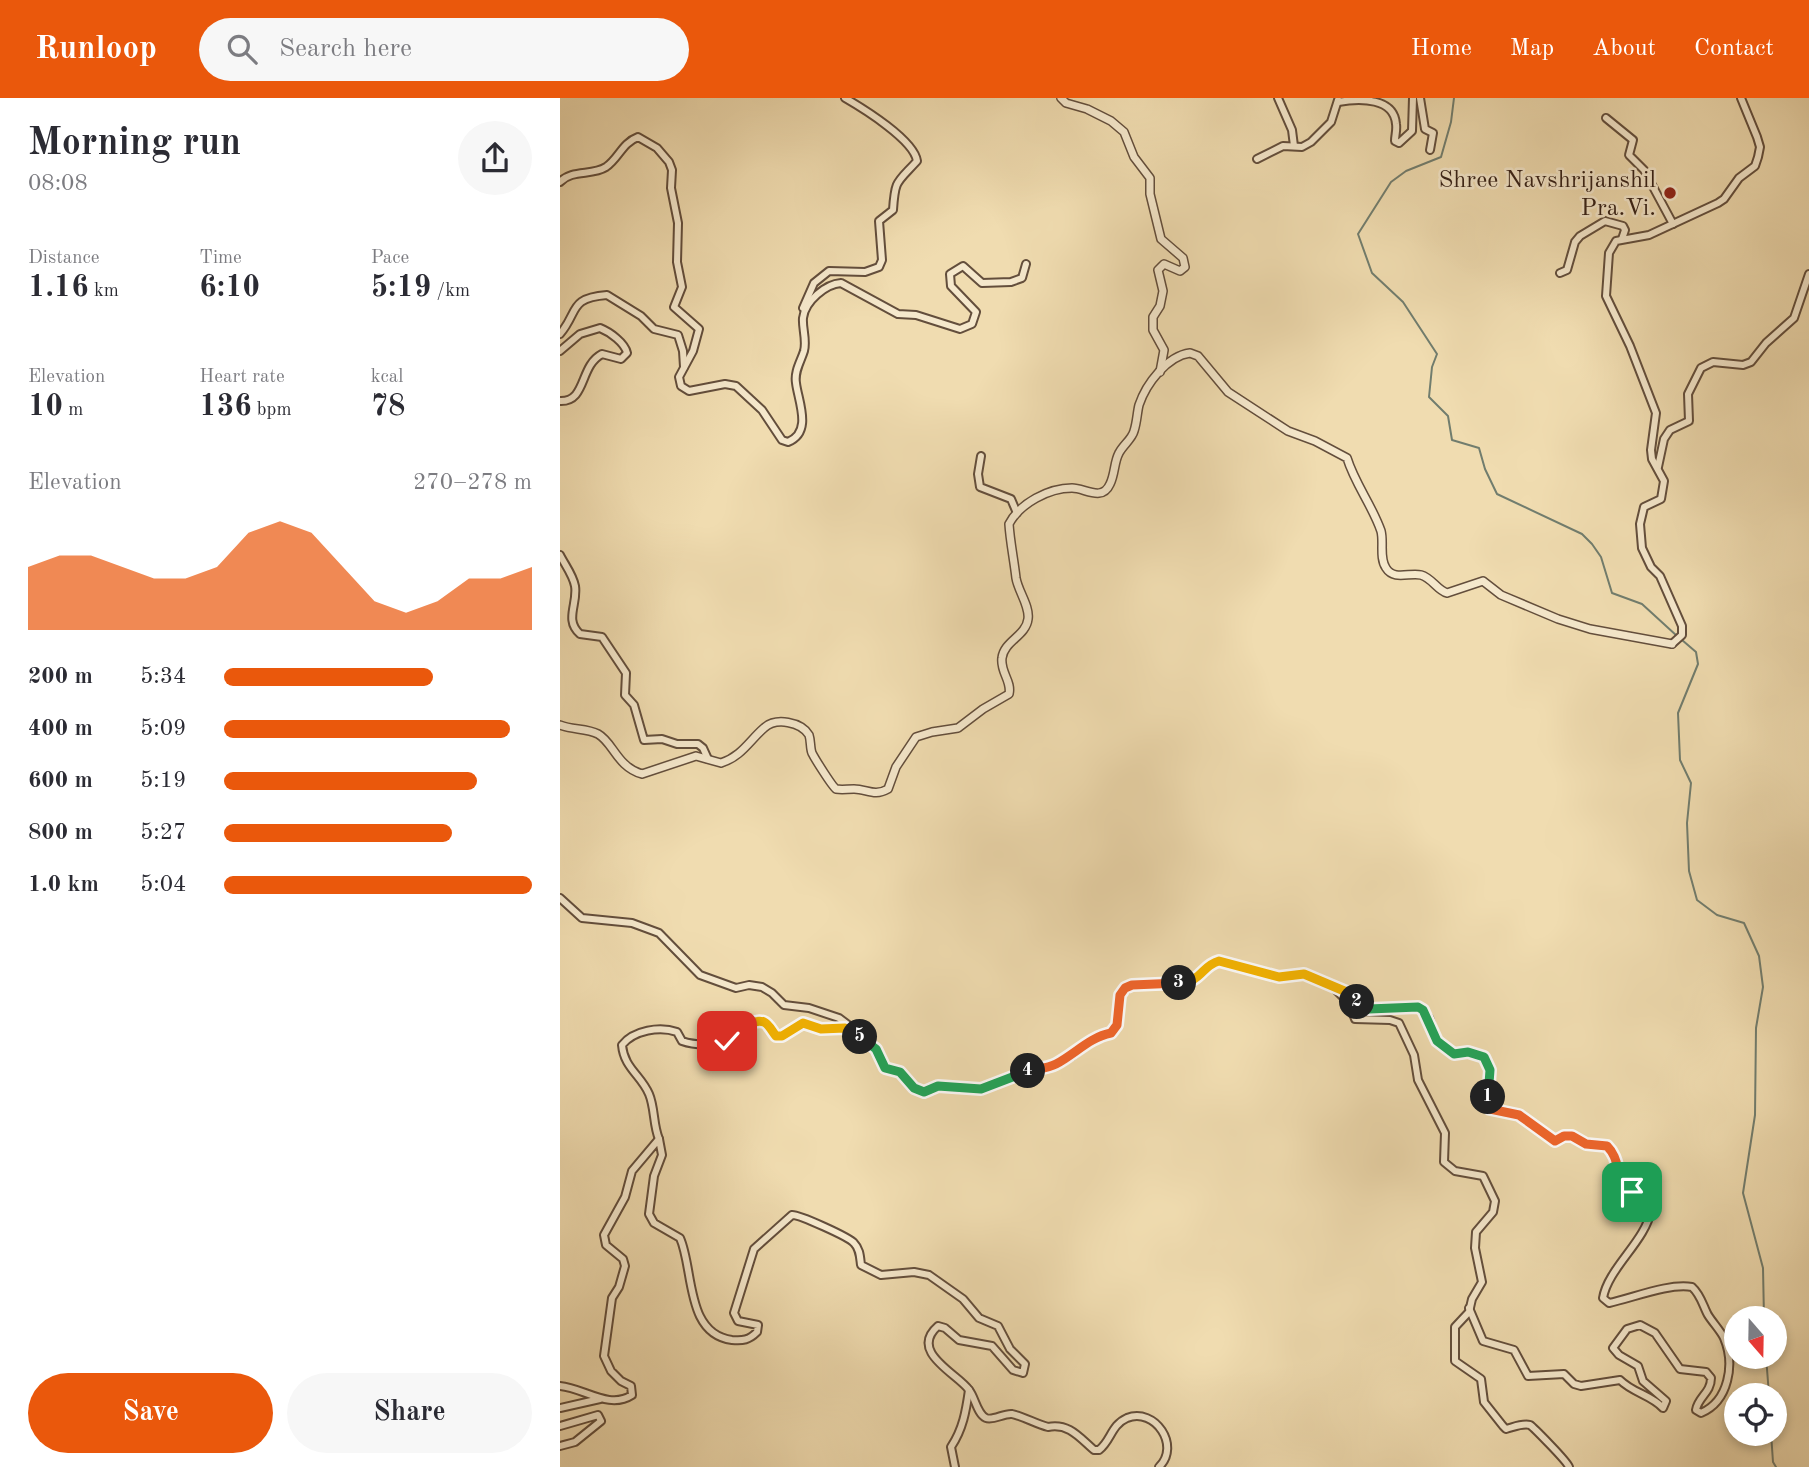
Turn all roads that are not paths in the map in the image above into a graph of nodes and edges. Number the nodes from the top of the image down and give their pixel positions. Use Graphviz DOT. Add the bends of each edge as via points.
graph roads {
  1 [pos="845,98"];
  2 [pos="1061,98"];
  3 [pos="1278,98"];
  4 [pos="1413,98"];
  5 [pos="1420,98"];
  6 [pos="1741,98"];
  7 [pos="1338,100"];
  8 [pos="1606,118"];
  9 [pos="1294,146"];
  10 [pos="1430,150"];
  11 [pos="1257,159"];
  12 [pos="560,182"];
  13 [pos="1674,224"];
  14 [pos="1622,239"];
  15 [pos="1026,264"];
  16 [pos="1560,273"];
  17 [pos="1809,274"];
  18 [pos="804,313"];
  19 [pos="560,334"];
  20 [pos="560,351"];
  21 [pos="684,367"];
  22 [pos="1160,372"];
  23 [pos="560,401"];
  24 [pos="981,456"];
  25 [pos="1658,467"];
  26 [pos="1017,513"];
  27 [pos="560,555"];
  28 [pos="1672,644"];
  29 [pos="560,725"];
  30 [pos="708,759"];
  31 [pos="560,898"];
  32 [pos="1335,989"];
  33 [pos="858,1035"];
  34 [pos="659,1139"];
  35 [pos="1469,1308"];
  36 [pos="560,1386"];
  37 [pos="969,1390"];
  38 [pos="602,1398"];
  39 [pos="560,1408"];
  40 [pos="560,1426"];
  41 [pos="560,1446"];
  42 [pos="955,1467"];
  43 [pos="1159,1467"];
  44 [pos="1569,1467"];
  1 -- 18 [label="street" via="891,129 915,152 917,161 897,183 893,210 879,221 880,267 866,272 829,271 819,277 803,304"];
  2 -- 22 [label="street" via="1087,108 1124,132 1134,157 1150,178 1161,239 1184,262 1180,271 1164,264 1158,270 1163,291 1153,330 1164,350"];
  3 -- 9 [label="street"];
  4 -- 7 [label="street" via="1412,131 1399,143 1388,103 1368,98"];
  5 -- 10 [label="street" via="1425,130 1434,138"];
  6 -- 13 [label="street" via="1760,148 1755,166 1735,182 1724,199"];
  7 -- 9 [label="street" via="1323,132 1303,147"];
  8 -- 13 [label="street" via="1633,140 1629,155 1644,170"];
  9 -- 11 [label="street" via="1283,146"];
  12 -- 21 [label="street" via="566,176 605,167 625,144 638,137 669,162 682,287 674,307 699,329"];
  13 -- 14 [label="street" via="1649,235"];
  14 -- 16 [label="street" via="1623,226 1601,223 1578,238 1567,270"];
  14 -- 25 [label="street" via="1611,245 1606,296 1656,413 1651,450"];
  15 -- 18 [label="street" via="1022,278 1012,282 982,283 963,266 953,269 951,286 976,312 972,324 960,329 898,314 841,283 824,288"];
  17 -- 25 [label="street" via="1794,318 1751,362 1713,362 1701,368 1688,394 1689,421 1670,429 1660,449"];
  18 -- 21 [label="street" via="804,350 796,383 803,419 793,440 782,440 768,417 736,386 685,390 679,377"];
  19 -- 21 [label="street" via="575,306 607,295 654,329 678,335"];
  20 -- 23 [label="street" via="580,334 600,328 627,353 621,359 602,354 595,358 576,395"];
  22 -- 26 [label="street" via="1143,394 1134,433 1119,453 1110,486 1097,494 1073,488 1043,495"];
  22 -- 28 [label="street" via="1180,355 1194,354 1228,392 1288,431 1342,453 1375,517 1390,572 1425,576 1447,593 1483,581 1502,595 1558,619"];
  24 -- 26 [label="street" via="980,487 1012,499"];
  25 -- 28 [label="street" via="1665,489 1661,499 1644,507 1640,537 1682,626 1682,635"];
  26 -- 30 [label="street" via="1009,524 1010,534 1016,578 1029,617 1002,657 1010,689 1005,698 958,728 916,737 888,789 879,793 830,785 813,754 809,735 796,724 771,724 727,761"];
  27 -- 30 [label="street" via="576,589 574,626 580,634 602,637 612,650 626,673 625,695 634,705 644,740 698,744"];
  29 -- 30 [label="street" via="595,732 616,757 642,774 696,756"];
  31 -- 33 [label="street" via="582,918 632,923 659,933 700,975 736,988 754,985 767,989 784,1005 839,1018"];
  32 -- 33 [label="street" via="1304,974 1279,977 1219,961 1189,982 1132,985 1120,995 1117,1025 1111,1033 1048,1068 1032,1069 981,1089 938,1086 919,1091 905,1075 885,1068 876,1049"];
  32 -- 35 [label="street" via="1349,1003 1355,1019 1399,1023 1414,1055 1418,1080 1445,1133 1446,1165 1483,1176 1489,1186 1494,1207 1476,1231 1482,1282"];
  32 -- 35 [label="street" via="1349,993 1369,1009 1418,1007 1437,1041 1454,1054 1484,1057 1490,1070 1490,1109 1519,1115 1555,1141 1572,1136 1610,1148 1622,1185 1644,1199 1651,1210 1603,1298 1609,1303 1621,1302 1648,1292 1692,1287 1729,1352 1723,1393 1709,1409 1696,1410 1711,1378 1706,1372 1680,1369 1655,1333 1640,1325 1627,1329 1612,1348 1638,1366 1643,1381 1666,1401 1663,1408 1620,1380 1581,1386 1564,1374 1528,1376 1514,1350 1483,1341"];
  33 -- 34 [label="street" via="845,1028 821,1029 803,1023 776,1036 764,1022 749,1024 727,1041 700,1044 682,1041 677,1032 664,1029 635,1034 622,1045 623,1055 650,1096"];
  34 -- 37 [label="street" via="662,1155 649,1214 654,1223 680,1238 692,1294 715,1334 743,1341 757,1332 758,1325 738,1321 734,1313 750,1259 758,1243 797,1214 854,1242 866,1269 881,1275 929,1275 963,1299 979,1318 998,1326 1010,1349 1025,1364 1023,1373 1013,1370 992,1346 959,1340 945,1328 934,1329 930,1341 935,1361"];
  34 -- 38 [label="street" via="632,1171 625,1197 604,1235 606,1245 625,1266 612,1298 604,1356 611,1371 633,1390 625,1400"];
  35 -- 44 [label="street" via="1453,1334 1455,1361 1481,1379 1484,1402 1506,1429 1525,1424 1534,1428"];
  36 -- 38 [label="street"];
  37 -- 42 [label="street" via="967,1411 951,1447"];
  37 -- 43 [label="street" via="983,1417 1011,1414 1048,1427 1061,1425 1094,1450 1103,1447 1117,1424 1136,1415 1147,1417 1167,1440 1167,1456"];
  38 -- 39 [label="street"];
  40 -- 41 [label="street" via="598,1415 601,1421 575,1442"];
}
